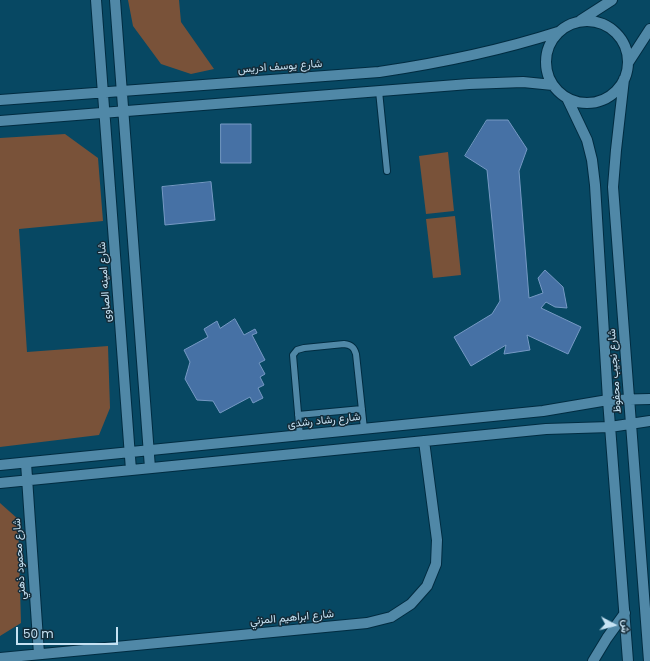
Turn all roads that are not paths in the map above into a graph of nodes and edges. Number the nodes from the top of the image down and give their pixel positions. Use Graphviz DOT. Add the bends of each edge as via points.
graph roads {
  1 [pos="96,0"];
  2 [pos="115,0"];
  3 [pos="612,0"];
  4 [pos="581,20"];
  5 [pos="650,29"];
  6 [pos="558,32"];
  7 [pos="628,63"];
  8 [pos="624,79"];
  9 [pos="553,85"];
  10 [pos="122,91"];
  11 [pos="379,91"];
  12 [pos="103,92"];
  13 [pos="567,98"];
  14 [pos="0,100"];
  15 [pos="123,112"];
  16 [pos="105,113"];
  17 [pos="0,121"];
  18 [pos="387,171"];
  19 [pos="629,399"];
  20 [pos="650,399"];
  21 [pos="608,400"];
  22 [pos="362,409"];
  23 [pos="298,415"];
  24 [pos="650,421"];
  25 [pos="436,422"];
  26 [pos="631,424"];
  27 [pos="610,427"];
  28 [pos="364,429"];
  29 [pos="300,436"];
  30 [pos="438,440"];
  31 [pos="424,441"];
  32 [pos="148,450"];
  33 [pos="130,452"];
  34 [pos="26,463"];
  35 [pos="0,465"];
  36 [pos="150,468"];
  37 [pos="131,470"];
  38 [pos="27,480"];
  39 [pos="0,483"];
  40 [pos="642,562"];
  41 [pos="650,577"];
  42 [pos="625,614"];
  43 [pos="39,654"];
  44 [pos="0,658"];
  45 [pos="593,661"];
  46 [pos="628,661"];
  47 [pos="649,661"];
  1 -- 12 [label="street, شارع امينه الصاوى"];
  2 -- 10 [label="street"];
  3 -- 4 [label="street"];
  4 -- 6 [label="street"];
  4 -- 7 [label="street" via="595,20 608,25 618,34 625,45"];
  5 -- 7 [label="street"];
  6 -- 9 [label="street" via="547,53 546,65"];
  6 -- 10 [label="street, شارع يوسف ادريس" via="472,56 379,72"];
  7 -- 8 [label="street"];
  8 -- 13 [label="street" via="620,88 613,94 595,102 576,102"];
  8 -- 19 [label="street, شارع نجيب محفوظ" via="613,187"];
  9 -- 11 [label="street" via="523,82"];
  9 -- 13 [label="street"];
  10 -- 12 [label="street, شارع يوسف ادريس"];
  10 -- 15 [label="street"];
  11 -- 15 [label="street"];
  11 -- 18 [label="lane"];
  12 -- 14 [label="street, شارع يوسف ادريس"];
  12 -- 16 [label="street, شارع امينه الصاوى"];
  13 -- 21 [label="street, شارع نجيب محفوظ" via="592,160"];
  15 -- 16 [label="street"];
  15 -- 32 [label="street"];
  16 -- 17 [label="street"];
  16 -- 33 [label="street, شارع امينه الصاوى"];
  19 -- 20 [label="street, شارع رشاد رشدى"];
  19 -- 21 [label="street, شارع رشاد رشدى"];
  19 -- 26 [label="street, شارع نجيب محفوظ"];
  21 -- 25 [label="street, شارع رشاد رشدى" via="543,411"];
  21 -- 27 [label="street, شارع نجيب محفوظ"];
  22 -- 23 [label="lane"];
  22 -- 23 [label="lane" via="356,354 354,348 344,344 304,348 297,350 293,355"];
  22 -- 28 [label="lane"];
  23 -- 29 [label="lane"];
  24 -- 26 [label="street"];
  25 -- 28 [label="street, شارع رشاد رشدى"];
  25 -- 30 [label="street"];
  26 -- 27 [label="street"];
  26 -- 40 [label="street, شارع نجيب محفوظ"];
  27 -- 30 [label="street" via="546,429"];
  27 -- 42 [label="street, شارع نجيب محفوظ"];
  28 -- 29 [label="street, شارع رشاد رشدى"];
  29 -- 32 [label="street, شارع رشاد رشدى"];
  30 -- 31 [label="street"];
  31 -- 36 [label="street"];
  31 -- 43 [label="street, شارع ابراهيم المزني" via="437,540 436,564 422,592 411,604 391,617 367,623"];
  32 -- 33 [label="street, شارع رشاد رشدى"];
  32 -- 36 [label="street"];
  33 -- 34 [label="street, شارع رشاد رشدى"];
  33 -- 37 [label="street, شارع امينه الصاوى"];
  34 -- 35 [label="street, شارع رشاد رشدى"];
  34 -- 38 [label="street, شارع محمود ذهني"];
  36 -- 37 [label="street"];
  37 -- 38 [label="street"];
  38 -- 39 [label="street"];
  38 -- 43 [label="street, شارع محمود ذهني"];
  40 -- 41 [label="street"];
  40 -- 47 [label="street, شارع نجيب محفوظ"];
  42 -- 45 [label="street" via="606,638"];
  42 -- 46 [label="street, شارع نجيب محفوظ"];
  43 -- 44 [label="street, شارع ابراهيم المزني"];
}
